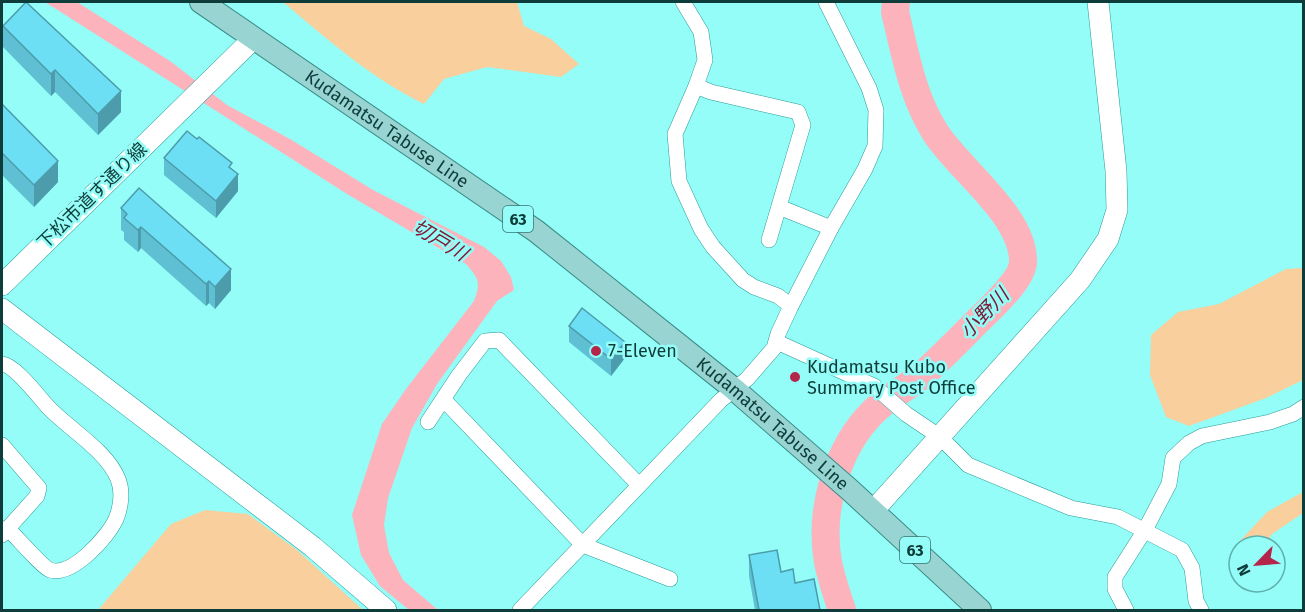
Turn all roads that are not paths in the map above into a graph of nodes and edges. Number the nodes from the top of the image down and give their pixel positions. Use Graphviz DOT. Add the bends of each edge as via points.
graph roads {
  1 [pos="201,2"];
  2 [pos="683,2"];
  3 [pos="826,2"];
  4 [pos="1098,2"];
  5 [pos="254,38"];
  6 [pos="696,86"];
  7 [pos="778,207"];
  8 [pos="831,228"];
  9 [pos="769,240"];
  10 [pos="2,285"];
  11 [pos="791,306"];
  12 [pos="2,309"];
  13 [pos="777,342"];
  14 [pos="2,364"];
  15 [pos="734,389"];
  16 [pos="444,400"];
  17 [pos="1304,407"];
  18 [pos="428,422"];
  19 [pos="940,437"];
  20 [pos="2,446"];
  21 [pos="639,485"];
  22 [pos="873,511"];
  23 [pos="1145,530"];
  24 [pos="4,532"];
  25 [pos="583,545"];
  26 [pos="670,579"];
  27 [pos="386,610"];
  28 [pos="520,610"];
  29 [pos="980,610"];
  30 [pos="1126,610"];
  31 [pos="1202,610"];
  1 -- 5 [label="main road, Kudamatsu Tabuse Line / 63"];
  2 -- 6 [label="street" via="700,32 705,60"];
  3 -- 8 [label="street" via="876,110 875,146"];
  4 -- 19 [label="street" via="1116,171 1117,210 1108,239 1080,280"];
  5 -- 10 [label="street, 下松市道す通り線"];
  5 -- 15 [label="main road, Kudamatsu Tabuse Line / 63" via="536,231"];
  6 -- 7 [label="street" via="711,93 798,112 803,125"];
  6 -- 11 [label="street" via="675,134 679,181 713,247 743,280"];
  7 -- 8 [label="street"];
  7 -- 9 [label="street"];
  8 -- 11 [label="street"];
  11 -- 13 [label="street"];
  12 -- 27 [label="street" via="313,547"];
  13 -- 15 [label="street"];
  13 -- 19 [label="street" via="874,386"];
  14 -- 24 [label="street" via="15,371 111,465 119,481 121,500 116,519 100,543 80,561 60,571 49,570"];
  15 -- 21 [label="street"];
  15 -- 22 [label="main road, Kudamatsu Tabuse Line / 63"];
  16 -- 18 [label="street"];
  16 -- 21 [label="street" via="485,340 499,340"];
  16 -- 25 [label="street"];
  17 -- 23 [label="street" via="1270,422 1202,436 1189,443 1173,458 1169,484"];
  19 -- 22 [label="street"];
  19 -- 23 [label="street" via="968,465 1071,508 1118,517"];
  20 -- 24 [label="street" via="39,488 37,496"];
  21 -- 25 [label="street"];
  22 -- 29 [label="main road, Kudamatsu Tabuse Line / 63"];
  23 -- 30 [label="street" via="1115,578 1115,589"];
  23 -- 31 [label="street" via="1182,550 1192,568"];
  25 -- 26 [label="street"];
  25 -- 28 [label="street"];
}
